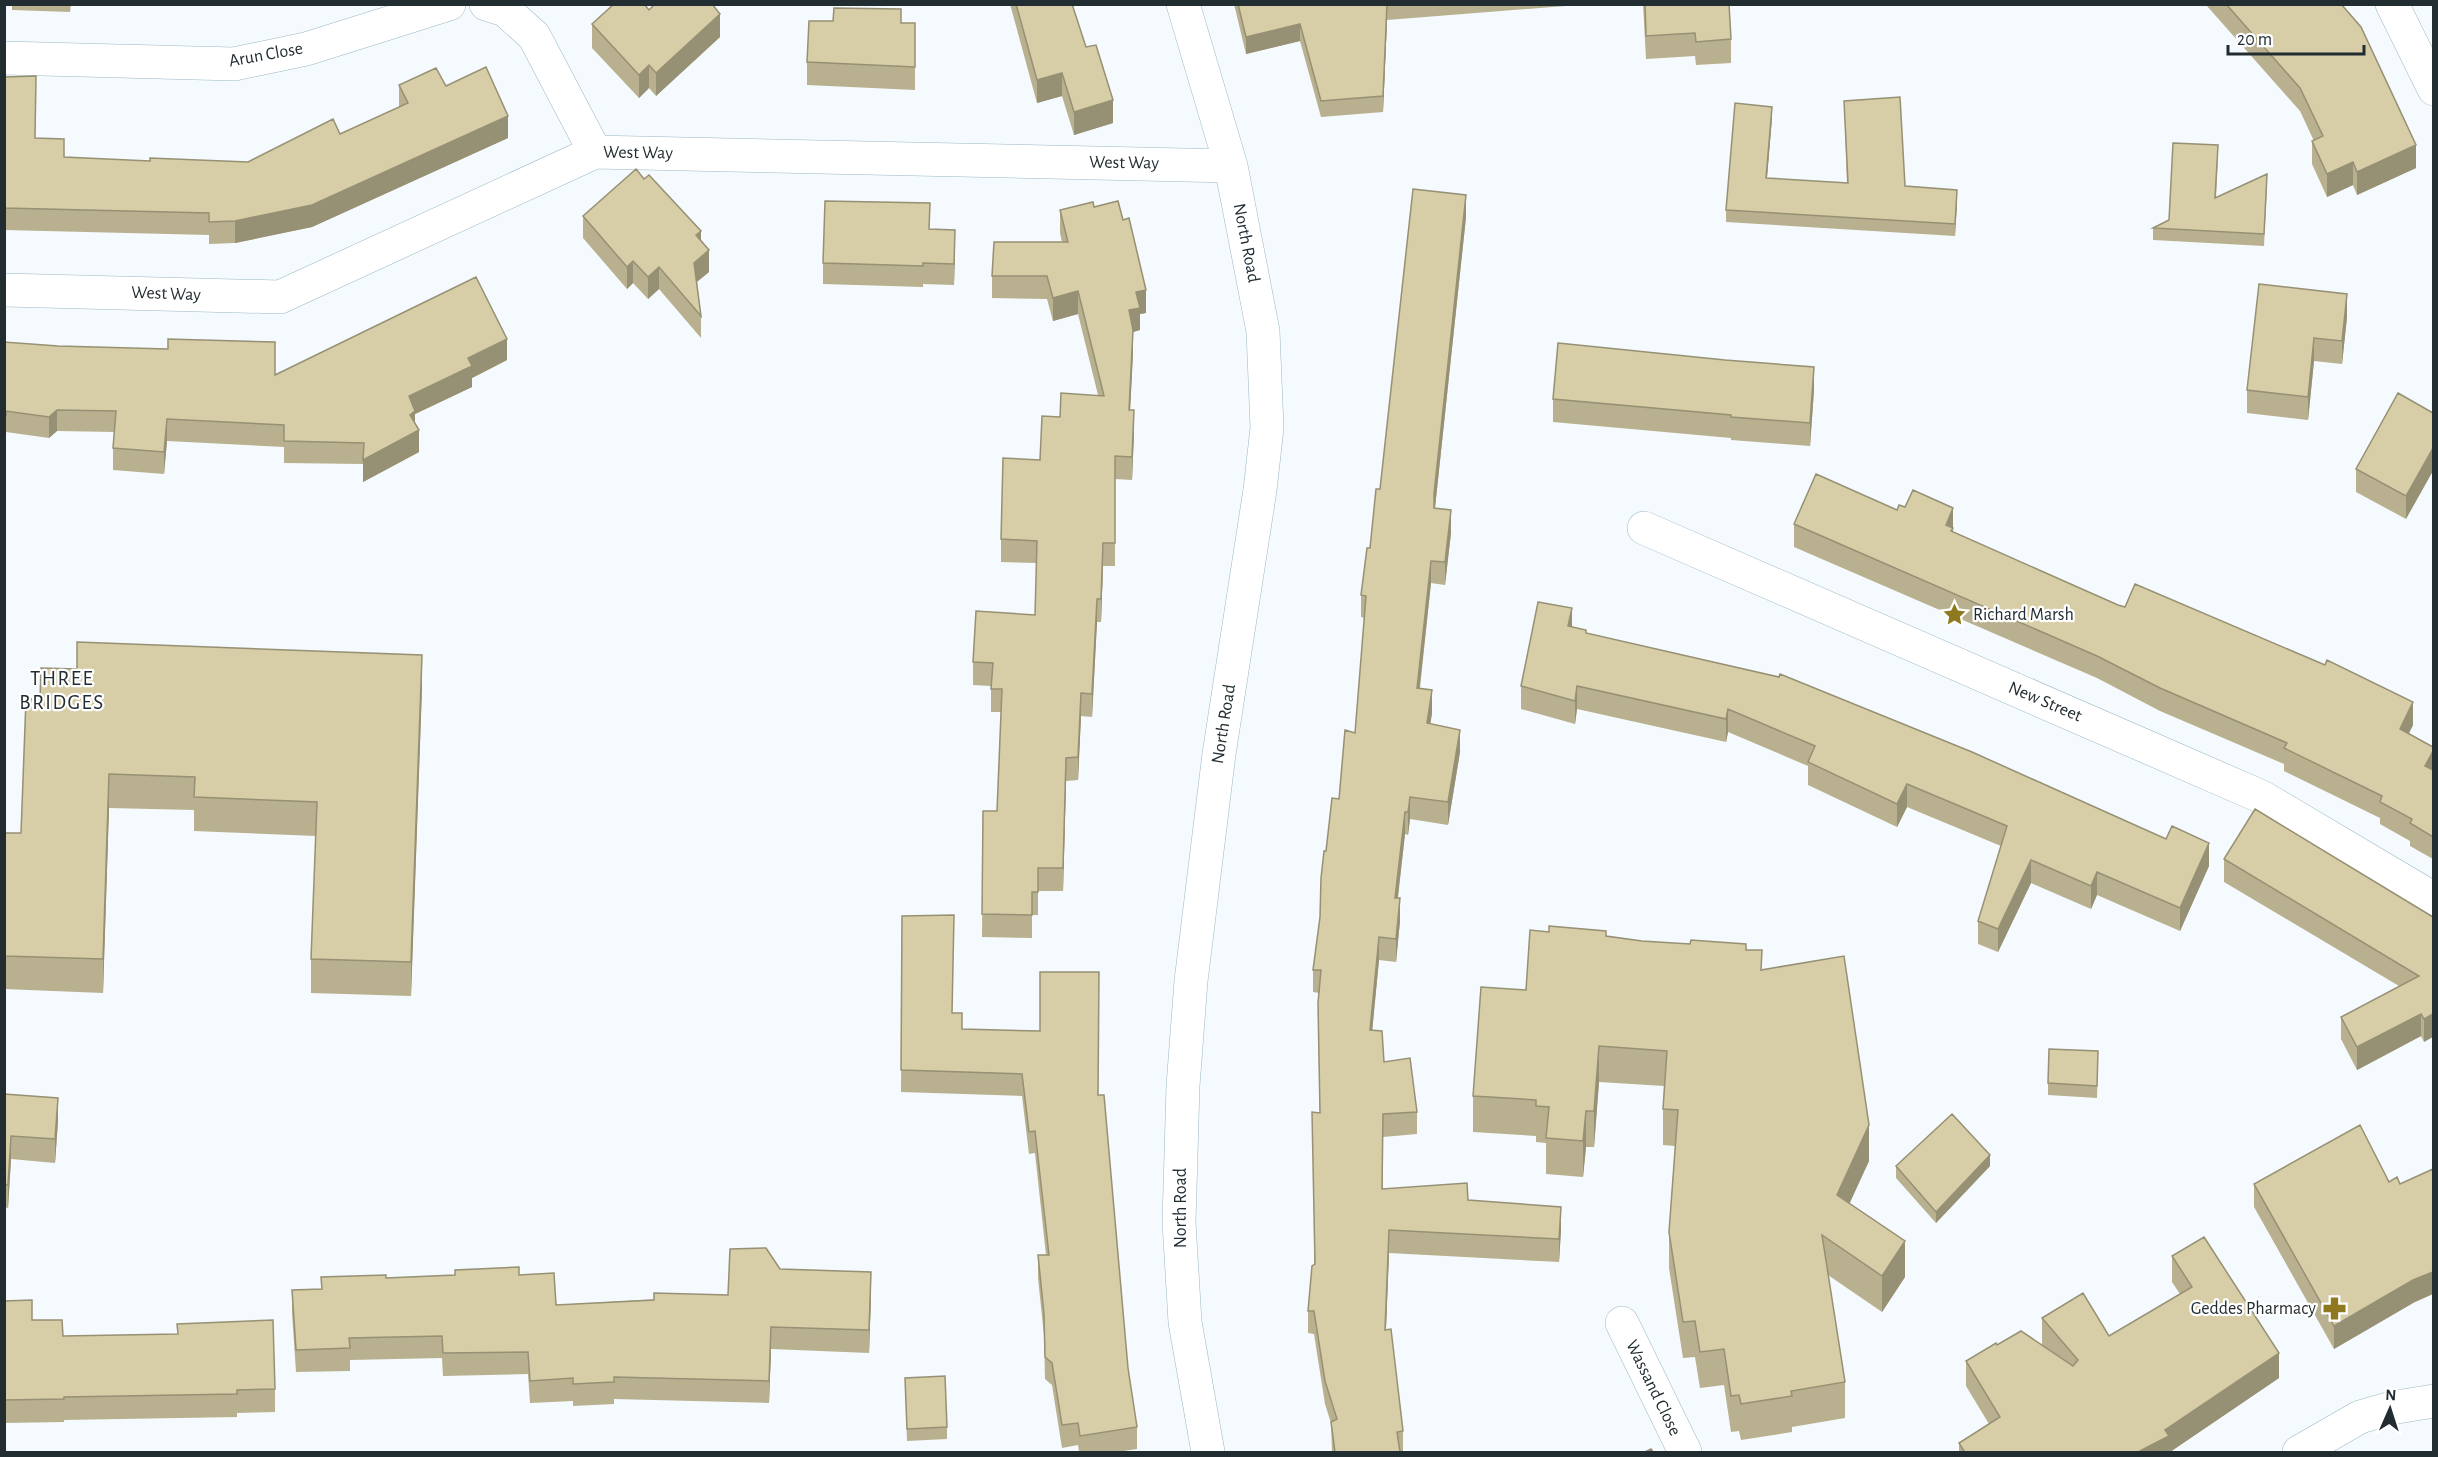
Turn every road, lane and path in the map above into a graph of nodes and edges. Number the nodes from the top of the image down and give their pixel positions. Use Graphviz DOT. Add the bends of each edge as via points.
graph roads {
  1 [pos="449,4"];
  2 [pos="486,4"];
  3 [pos="1183,4"];
  4 [pos="2392,4"];
  5 [pos="4,58"];
  6 [pos="2433,89"];
  7 [pos="595,152"];
  8 [pos="1231,166"];
  9 [pos="4,290"];
  10 [pos="1644,528"];
  11 [pos="2433,899"];
  12 [pos="1622,1323"];
  13 [pos="2433,1401"];
  14 [pos="1208,1452"];
  15 [pos="1685,1452"];
  16 [pos="2299,1452"];
  1 -- 5 [label="street, Arun Close" via="306,49 234,64"];
  2 -- 7 [label="street" via="505,10 534,36"];
  3 -- 8 [label="street, North Road"];
  4 -- 6 [label="street"];
  7 -- 8 [label="street, West Way"];
  7 -- 9 [label="street, West Way" via="280,297"];
  8 -- 14 [label="street, North Road" via="1263,331 1267,428 1218,765 1191,981 1183,1086 1179,1222 1185,1322"];
  10 -- 11 [label="street, New Street" via="2262,797"];
  12 -- 15 [label="street, Wassand Close"];
  13 -- 16 [label="street" via="2360,1417"];
}
